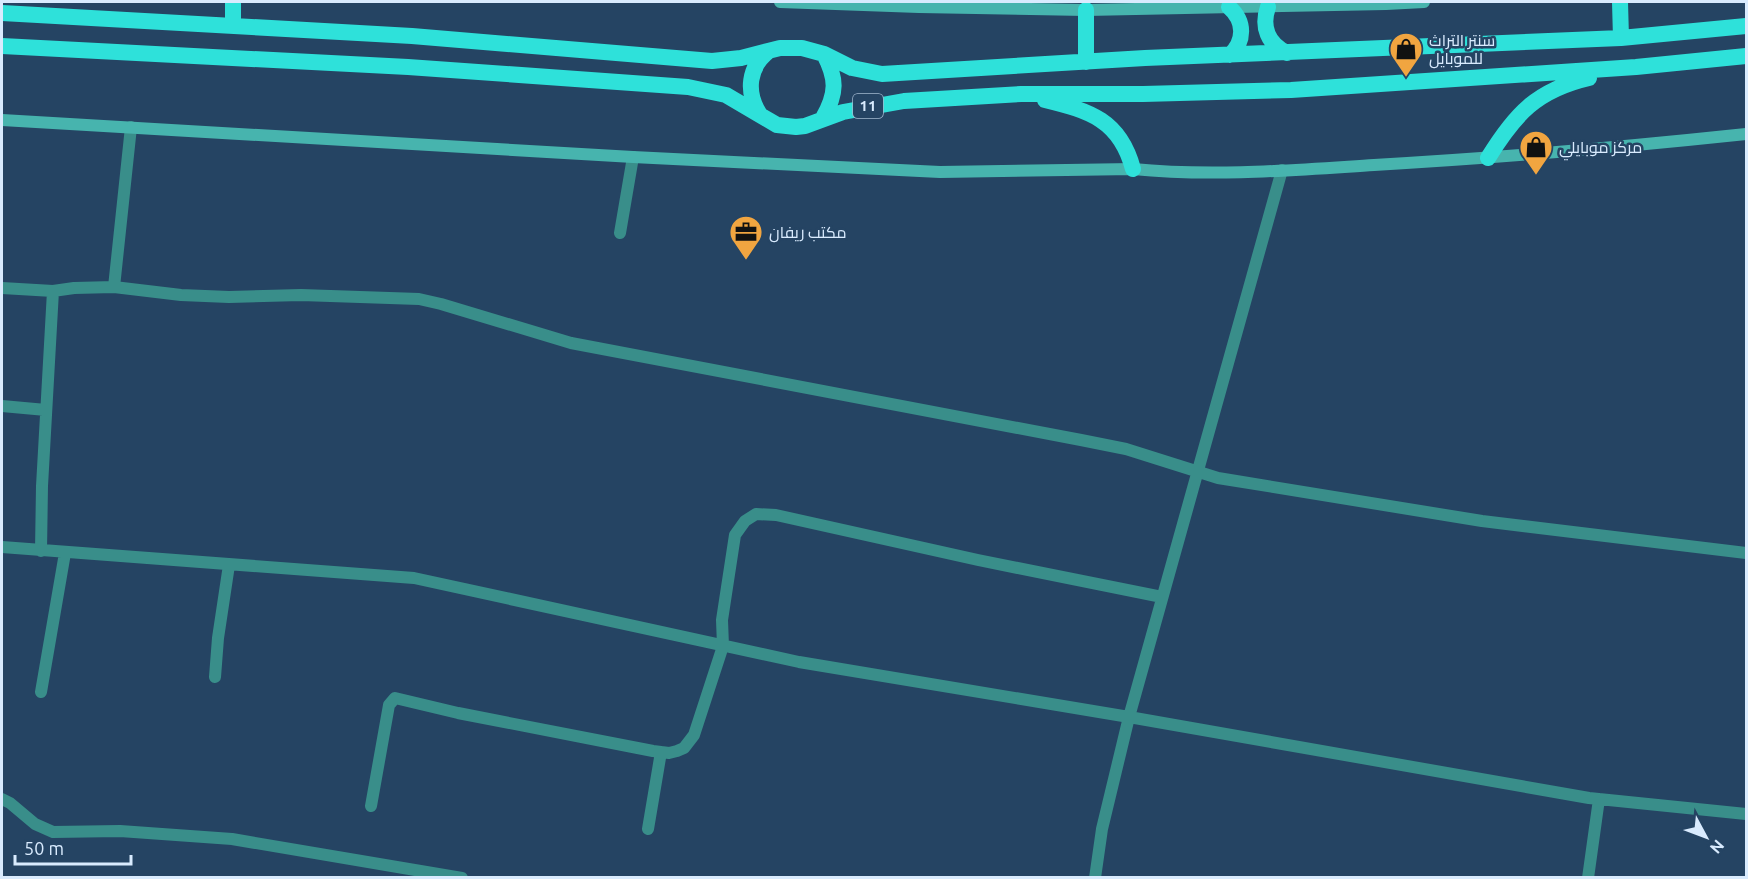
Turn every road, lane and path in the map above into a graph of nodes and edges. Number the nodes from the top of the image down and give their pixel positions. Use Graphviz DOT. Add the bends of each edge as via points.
graph roads {
  1 [pos="233,2"];
  2 [pos="780,2"];
  3 [pos="1424,2"];
  4 [pos="1620,2"];
  5 [pos="1386,3"];
  6 [pos="879,4"];
  7 [pos="1265,5"];
  8 [pos="1229,7"];
  9 [pos="1086,10"];
  10 [pos="2,13"];
  11 [pos="233,26"];
  12 [pos="1746,26"];
  13 [pos="1621,38"];
  14 [pos="2,46"];
  15 [pos="769,51"];
  16 [pos="1287,53"];
  17 [pos="824,54"];
  18 [pos="1230,55"];
  19 [pos="1746,56"];
  20 [pos="1086,62"];
  21 [pos="1636,67"];
  22 [pos="1021,94"];
  23 [pos="760,115"];
  24 [pos="823,118"];
  25 [pos="2,120"];
  26 [pos="131,128"];
  27 [pos="1746,134"];
  28 [pos="633,157"];
  29 [pos="1488,158"];
  30 [pos="1133,169"];
  31 [pos="1282,170"];
  32 [pos="620,233"];
  33 [pos="114,287"];
  34 [pos="2,288"];
  35 [pos="53,291"];
  36 [pos="2,406"];
  37 [pos="46,410"];
  38 [pos="1197,473"];
  39 [pos="2,547"];
  40 [pos="41,551"];
  41 [pos="65,553"];
  42 [pos="1746,553"];
  43 [pos="229,565"];
  44 [pos="1162,597"];
  45 [pos="723,646"];
  46 [pos="215,677"];
  47 [pos="40,692"];
  48 [pos="1130,717"];
  49 [pos="661,752"];
  50 [pos="2,799"];
  51 [pos="1599,799"];
  52 [pos="370,806"];
  53 [pos="1746,814"];
  54 [pos="648,828"];
  55 [pos="462,878"];
  56 [pos="1095,878"];
  57 [pos="1588,878"];
  1 -- 11 [label="highway"];
  2 -- 6 [label="main road"];
  3 -- 5 [label="main road"];
  4 -- 13 [label="highway"];
  5 -- 7 [label="main road"];
  6 -- 9 [label="main road"];
  7 -- 8 [label="main road"];
  7 -- 16 [label="highway" via="1269,38"];
  8 -- 9 [label="main road"];
  8 -- 18 [label="highway" via="1242,31 1239,45"];
  9 -- 20 [label="highway"];
  10 -- 11 [label="highway, 11"];
  11 -- 15 [label="highway, 11" via="412,36 712,61"];
  12 -- 13 [label="highway, 11"];
  13 -- 16 [label="highway, 11"];
  14 -- 23 [label="highway, 11" via="408,67 688,87 726,95"];
  15 -- 17 [label="highway, 11" via="802,48"];
  15 -- 23 [label="highway" via="752,71 752,102"];
  16 -- 18 [label="highway, 11"];
  17 -- 20 [label="highway, 11" via="852,68 882,74"];
  17 -- 24 [label="highway" via="835,86"];
  18 -- 20 [label="highway, 11"];
  19 -- 21 [label="highway, 11"];
  21 -- 22 [label="highway, 11" via="1291,90"];
  21 -- 29 [label="highway" via="1567,83 1548,92 1516,117"];
  22 -- 24 [label="highway, 11" via="884,103"];
  22 -- 30 [label="highway" via="1099,117 1121,140"];
  23 -- 24 [label="highway, 11" via="777,124 796,127"];
  25 -- 26 [label="main road"];
  26 -- 28 [label="main road"];
  26 -- 33 [label="street"];
  27 -- 29 [label="main road"];
  28 -- 30 [label="main road" via="940,172"];
  28 -- 32 [label="street"];
  29 -- 31 [label="main road"];
  30 -- 31 [label="main road"];
  31 -- 38 [label="street"];
  33 -- 35 [label="street"];
  33 -- 38 [label="street" via="229,297 419,299 571,343 1125,449"];
  34 -- 35 [label="street"];
  35 -- 37 [label="street"];
  36 -- 37 [label="street"];
  37 -- 40 [label="street"];
  38 -- 42 [label="street" via="1482,520"];
  38 -- 44 [label="street"];
  39 -- 40 [label="street"];
  40 -- 41 [label="street"];
  41 -- 43 [label="street"];
  41 -- 47 [label="street"];
  43 -- 45 [label="street" via="414,578"];
  43 -- 46 [label="street"];
  44 -- 45 [label="street" via="776,515 756,514 735,535 722,620"];
  44 -- 48 [label="street"];
  45 -- 48 [label="street"];
  45 -- 49 [label="street" via="694,735 677,752"];
  48 -- 51 [label="street"];
  48 -- 56 [label="street" via="1102,829"];
  49 -- 52 [label="street" via="394,698 389,705"];
  49 -- 54 [label="street"];
  50 -- 55 [label="street" via="35,824 53,832 120,831 232,839"];
  51 -- 53 [label="street"];
  51 -- 57 [label="street"];
}
